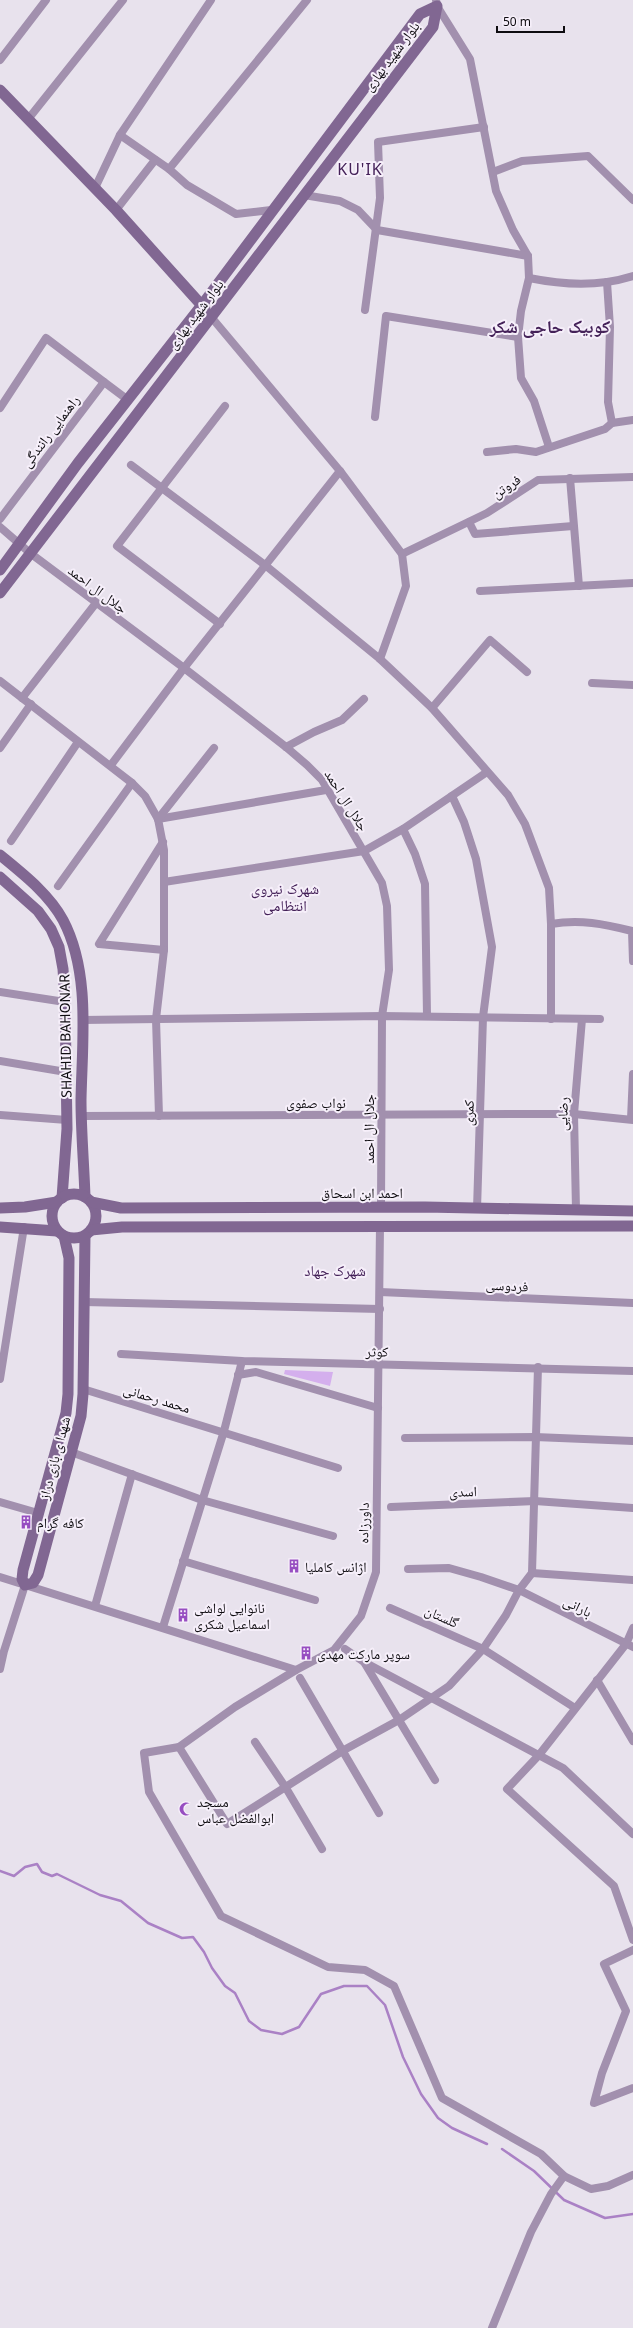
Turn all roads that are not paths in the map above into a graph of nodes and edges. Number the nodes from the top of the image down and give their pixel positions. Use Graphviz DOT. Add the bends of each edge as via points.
graph roads {
  1 [pos="46,0"];
  2 [pos="123,0"];
  3 [pos="212,0"];
  4 [pos="307,0"];
  5 [pos="437,3"];
  6 [pos="0,60"];
  7 [pos="0,90"];
  8 [pos="29,118"];
  9 [pos="484,127"];
  10 [pos="120,135"];
  11 [pos="155,160"];
  12 [pos="169,170"];
  13 [pos="493,172"];
  14 [pos="95,188"];
  15 [pos="304,195"];
  16 [pos="633,200"];
  17 [pos="116,210"];
  18 [pos="271,210"];
  19 [pos="284,221"];
  20 [pos="377,230"];
  21 [pos="528,256"];
  22 [pos="633,276"];
  23 [pos="529,278"];
  24 [pos="607,282"];
  25 [pos="202,305"];
  26 [pos="365,310"];
  27 [pos="212,318"];
  28 [pos="518,337"];
  29 [pos="104,382"];
  30 [pos="128,400"];
  31 [pos="225,406"];
  32 [pos="0,408"];
  33 [pos="375,416"];
  34 [pos="633,420"];
  35 [pos="612,423"];
  36 [pos="549,447"];
  37 [pos="487,452"];
  38 [pos="131,465"];
  39 [pos="340,471"];
  40 [pos="633,477"];
  41 [pos="570,478"];
  42 [pos="161,487"];
  43 [pos="0,519"];
  44 [pos="469,522"];
  45 [pos="573,526"];
  46 [pos="0,527"];
  47 [pos="19,543"];
  48 [pos="30,553"];
  49 [pos="402,554"];
  50 [pos="265,565"];
  51 [pos="0,570"];
  52 [pos="633,583"];
  53 [pos="579,586"];
  54 [pos="480,590"];
  55 [pos="0,593"];
  56 [pos="96,603"];
  57 [pos="220,624"];
  58 [pos="380,659"];
  59 [pos="184,668"];
  60 [pos="527,672"];
  61 [pos="0,682"];
  62 [pos="592,683"];
  63 [pos="633,685"];
  64 [pos="22,698"];
  65 [pos="364,699"];
  66 [pos="31,704"];
  67 [pos="432,708"];
  68 [pos="78,742"];
  69 [pos="286,747"];
  70 [pos="0,748"];
  71 [pos="214,748"];
  72 [pos="111,765"];
  73 [pos="487,772"];
  74 [pos="132,783"];
  75 [pos="326,790"];
  76 [pos="452,796"];
  77 [pos="158,819"];
  78 [pos="402,829"];
  79 [pos="12,841"];
  80 [pos="164,842"];
  81 [pos="364,851"];
  82 [pos="0,856"];
  83 [pos="0,877"];
  84 [pos="164,882"];
  85 [pos="58,886"];
  86 [pos="551,924"];
  87 [pos="164,950"];
  88 [pos="633,961"];
  89 [pos="0,992"];
  90 [pos="81,999"];
  91 [pos="65,1001"];
  92 [pos="382,1016"];
  93 [pos="427,1016"];
  94 [pos="483,1017"];
  95 [pos="156,1018"];
  96 [pos="551,1018"];
  97 [pos="582,1019"];
  98 [pos="600,1019"];
  99 [pos="82,1024"];
  100 [pos="65,1027"];
  101 [pos="0,1061"];
  102 [pos="66,1072"];
  103 [pos="633,1074"];
  104 [pos="574,1114"];
  105 [pos="0,1115"];
  106 [pos="381,1115"];
  107 [pos="481,1115"];
  108 [pos="81,1116"];
  109 [pos="159,1116"];
  110 [pos="67,1120"];
  111 [pos="632,1120"];
  112 [pos="59,1200"];
  113 [pos="88,1200"];
  114 [pos="382,1207"];
  115 [pos="0,1208"];
  116 [pos="477,1209"];
  117 [pos="576,1210"];
  118 [pos="633,1211"];
  119 [pos="380,1226"];
  120 [pos="633,1226"];
  121 [pos="0,1227"];
  122 [pos="24,1227"];
  123 [pos="61,1233"];
  124 [pos="88,1233"];
  125 [pos="380,1292"];
  126 [pos="84,1302"];
  127 [pos="633,1303"];
  128 [pos="380,1309"];
  129 [pos="121,1354"];
  130 [pos="242,1361"];
  131 [pos="379,1364"];
  132 [pos="538,1367"];
  133 [pos="633,1371"];
  134 [pos="238,1375"];
  135 [pos="0,1378"];
  136 [pos="83,1389"];
  137 [pos="378,1408"];
  138 [pos="224,1431"];
  139 [pos="535,1437"];
  140 [pos="405,1438"];
  141 [pos="633,1441"];
  142 [pos="71,1452"];
  143 [pos="338,1468"];
  144 [pos="132,1474"];
  145 [pos="202,1500"];
  146 [pos="535,1501"];
  147 [pos="0,1502"];
  148 [pos="392,1507"];
  149 [pos="633,1508"];
  150 [pos="38,1513"];
  151 [pos="333,1536"];
  152 [pos="184,1561"];
  153 [pos="408,1569"];
  154 [pos="532,1573"];
  155 [pos="0,1577"];
  156 [pos="633,1580"];
  157 [pos="25,1585"];
  158 [pos="519,1590"];
  159 [pos="316,1600"];
  160 [pos="95,1606"];
  161 [pos="390,1608"];
  162 [pos="163,1627"];
  163 [pos="633,1628"];
  164 [pos="629,1645"];
  165 [pos="344,1649"];
  166 [pos="483,1649"];
  167 [pos="2,1650"];
  168 [pos="364,1662"];
  169 [pos="0,1669"];
  170 [pos="296,1670"];
  171 [pos="300,1678"];
  172 [pos="597,1680"];
  173 [pos="431,1698"];
  174 [pos="575,1708"];
  175 [pos="400,1720"];
  176 [pos="633,1741"];
  177 [pos="255,1742"];
  178 [pos="178,1747"];
  179 [pos="344,1750"];
  180 [pos="539,1755"];
  181 [pos="435,1780"];
  182 [pos="286,1788"];
  183 [pos="379,1813"];
  184 [pos="633,1834"];
  185 [pos="322,1849"];
  186 [pos="633,1940"];
  187 [pos="633,1950"];
  188 [pos="633,2088"];
  189 [pos="633,2175"];
  190 [pos="564,2176"];
  191 [pos="492,2328"];
  1 -- 6 [label="street"];
  2 -- 8 [label="street"];
  3 -- 10 [label="street"];
  4 -- 12 [label="street"];
  5 -- 9 [label="street" via="470,59"];
  5 -- 15 [label="street, بلوار شهید بهاری" via="432,27"];
  5 -- 18 [label="street, بلوار شهید بهاری" via="420,14"];
  7 -- 8 [label="street"];
  8 -- 14 [label="street"];
  9 -- 13 [label="street"];
  9 -- 20 [label="street" via="378,142 380,198"];
  10 -- 11 [label="street"];
  10 -- 14 [label="street"];
  11 -- 12 [label="street"];
  11 -- 17 [label="street"];
  12 -- 18 [label="street" via="187,185 236,214"];
  13 -- 16 [label="street" via="522,160 588,156"];
  13 -- 21 [label="street" via="496,191"];
  14 -- 17 [label="street"];
  15 -- 19 [label="street, بلوار شهید بهاری"];
  15 -- 20 [label="street" via="340,201 358,210"];
  17 -- 25 [label="street"];
  18 -- 19 [label="street"];
  18 -- 25 [label="street, بلوار شهید بهاری"];
  19 -- 27 [label="street, بلوار شهید بهاری"];
  20 -- 21 [label="street"];
  20 -- 26 [label="street"];
  21 -- 23 [label="street"];
  22 -- 24 [label="street"];
  23 -- 24 [label="street" via="577,285"];
  23 -- 28 [label="street"];
  24 -- 35 [label="street" via="610,327 608,402"];
  25 -- 27 [label="street"];
  25 -- 30 [label="street, بلوار شهید بهاری"];
  27 -- 39 [label="street"];
  27 -- 48 [label="street, بلوار شهید بهاری"];
  28 -- 33 [label="street" via="386,316"];
  28 -- 36 [label="street" via="521,378 534,402"];
  29 -- 30 [label="street"];
  29 -- 32 [label="street" via="46,338"];
  29 -- 43 [label="street, راهنمایی رانندگی"];
  30 -- 47 [label="street, بلوار شهید بهاری"];
  31 -- 42 [label="street"];
  34 -- 35 [label="street"];
  35 -- 36 [label="street" via="604,429"];
  36 -- 37 [label="street" via="536,452 516,448"];
  38 -- 42 [label="street"];
  39 -- 49 [label="street"];
  39 -- 50 [label="street"];
  40 -- 41 [label="street, فروتن"];
  41 -- 44 [label="street, فروتن" via="538,480"];
  41 -- 45 [label="street"];
  42 -- 50 [label="street"];
  42 -- 57 [label="street" via="117,546"];
  44 -- 45 [label="street" via="475,534"];
  44 -- 49 [label="street, فروتن"];
  45 -- 53 [label="street"];
  46 -- 47 [label="street"];
  47 -- 48 [label="street, جلال ال احمد"];
  47 -- 51 [label="street, بلوار شهید بهاری"];
  48 -- 55 [label="street, بلوار شهید بهاری"];
  48 -- 56 [label="street, جلال ال احمد"];
  49 -- 58 [label="street" via="406,586"];
  50 -- 57 [label="street"];
  50 -- 58 [label="street"];
  52 -- 53 [label="street"];
  53 -- 54 [label="street"];
  56 -- 59 [label="street, جلال ال احمد"];
  56 -- 64 [label="street"];
  57 -- 59 [label="street"];
  58 -- 67 [label="street"];
  59 -- 69 [label="street, جلال ال احمد"];
  59 -- 72 [label="street"];
  60 -- 67 [label="street" via="490,640"];
  61 -- 64 [label="street"];
  62 -- 63 [label="street"];
  64 -- 66 [label="street"];
  65 -- 69 [label="street" via="342,720"];
  66 -- 68 [label="street"];
  66 -- 70 [label="street"];
  67 -- 73 [label="street"];
  68 -- 72 [label="street"];
  68 -- 79 [label="street"];
  69 -- 75 [label="street, جلال ال احمد" via="322,780"];
  71 -- 77 [label="street"];
  72 -- 74 [label="street"];
  73 -- 76 [label="street"];
  73 -- 86 [label="street" via="508,795 525,824 549,888"];
  74 -- 77 [label="street" via="145,796"];
  74 -- 85 [label="street"];
  75 -- 77 [label="street"];
  75 -- 81 [label="street, جلال ال احمد"];
  76 -- 78 [label="street"];
  76 -- 94 [label="street, کمری" via="476,859 492,947"];
  77 -- 80 [label="street"];
  78 -- 81 [label="street"];
  78 -- 93 [label="street" via="415,854 425,884"];
  80 -- 84 [label="street"];
  80 -- 87 [label="street" via="98,944"];
  81 -- 84 [label="street"];
  81 -- 92 [label="street, جلال ال احمد" via="382,883 386,906 389,970"];
  82 -- 90 [label="street, SHAHID BAHONAR" via="49,900 63,919 73,941 78,963"];
  83 -- 91 [label="street, SHAHID BAHONAR" via="38,911 51,929 59,948"];
  84 -- 87 [label="street"];
  86 -- 88 [label="street" via="568,921 598,922 632,931"];
  86 -- 96 [label="street"];
  87 -- 95 [label="street"];
  89 -- 91 [label="street"];
  90 -- 91 [label="street" via="74,1004"];
  90 -- 99 [label="street, SHAHID BAHONAR"];
  91 -- 100 [label="street, SHAHID BAHONAR"];
  92 -- 93 [label="street"];
  92 -- 95 [label="street"];
  92 -- 106 [label="street, جلال ال احمد"];
  93 -- 94 [label="street"];
  94 -- 96 [label="street"];
  94 -- 107 [label="street, کمری"];
  95 -- 99 [label="street"];
  95 -- 109 [label="street"];
  96 -- 97 [label="street"];
  97 -- 98 [label="street"];
  97 -- 104 [label="street, رضایی"];
  99 -- 100 [label="street"];
  99 -- 108 [label="street, SHAHID BAHONAR"];
  100 -- 102 [label="street, SHAHID BAHONAR"];
  101 -- 102 [label="street"];
  102 -- 110 [label="street, SHAHID BAHONAR"];
  103 -- 111 [label="street"];
  104 -- 107 [label="street, نواب صفوی"];
  104 -- 111 [label="street, نواب صفوی"];
  104 -- 117 [label="street, رضایی"];
  105 -- 110 [label="street"];
  106 -- 107 [label="street, نواب صفوی"];
  106 -- 109 [label="street, نواب صفوی"];
  106 -- 114 [label="street, جلال ال احمد"];
  107 -- 116 [label="street, کمری"];
  108 -- 109 [label="street, نواب صفوی"];
  108 -- 113 [label="street, SHAHID BAHONAR"];
  110 -- 112 [label="street, SHAHID BAHONAR"];
  112 -- 113 [label="street" via="73,1194"];
  112 -- 115 [label="street" via="25,1207"];
  112 -- 123 [label="street" via="54,1208 52,1220"];
  113 -- 114 [label="street, احمد ابن اسحاق" via="121,1208"];
  113 -- 124 [label="street" via="96,1216"];
  114 -- 116 [label="street, احمد ابن اسحاق"];
  116 -- 117 [label="street, احمد ابن اسحاق"];
  117 -- 118 [label="street, احمد ابن اسحاق"];
  119 -- 120 [label="street"];
  119 -- 124 [label="street" via="122,1227"];
  119 -- 125 [label="street, داورزاده"];
  121 -- 122 [label="street"];
  122 -- 123 [label="street"];
  122 -- 135 [label="street"];
  123 -- 124 [label="street" via="78,1238"];
  123 -- 150 [label="street, شهدا ی بازی دراز" via="69,1258 68,1394 66,1413"];
  124 -- 126 [label="street, شهدا ی بازی دراز"];
  125 -- 127 [label="street, فردوسی"];
  125 -- 128 [label="street, داورزاده"];
  126 -- 128 [label="street"];
  126 -- 136 [label="street, شهدا ی بازی دراز"];
  128 -- 131 [label="street, داورزاده"];
  129 -- 130 [label="street, کوثر"];
  130 -- 131 [label="street, کوثر"];
  130 -- 134 [label="street"];
  131 -- 132 [label="street, کوثر"];
  131 -- 137 [label="street, داورزاده"];
  132 -- 133 [label="street, کوثر"];
  132 -- 139 [label="street"];
  134 -- 137 [label="street" via="256,1372"];
  134 -- 138 [label="street"];
  136 -- 138 [label="street, محمد رحمانی"];
  136 -- 142 [label="street, شهدا ی بازی دراز" via="81,1416"];
  137 -- 170 [label="street, داورزاده" via="376,1572 361,1616 334,1650"];
  138 -- 143 [label="street, محمد رحمانی"];
  138 -- 145 [label="street"];
  139 -- 140 [label="street"];
  139 -- 141 [label="street"];
  139 -- 146 [label="street"];
  142 -- 144 [label="street"];
  142 -- 157 [label="street, شهدا ی بازی دراز" via="38,1575 33,1583"];
  144 -- 145 [label="street"];
  144 -- 160 [label="street"];
  145 -- 151 [label="street"];
  145 -- 152 [label="street"];
  146 -- 148 [label="street, اسدی"];
  146 -- 149 [label="street, اسدی"];
  146 -- 154 [label="street"];
  147 -- 150 [label="street"];
  150 -- 157 [label="street, شهدا ی بازی دراز" via="23,1570 22,1579"];
  152 -- 159 [label="street"];
  152 -- 162 [label="street"];
  153 -- 158 [label="street, بارانی" via="449,1568"];
  154 -- 156 [label="street"];
  154 -- 158 [label="street"];
  155 -- 157 [label="street"];
  157 -- 160 [label="street"];
  157 -- 167 [label="street"];
  158 -- 164 [label="street, بارانی"];
  158 -- 166 [label="street"];
  160 -- 162 [label="street"];
  161 -- 166 [label="street, گلستان"];
  162 -- 170 [label="street"];
  163 -- 164 [label="street"];
  164 -- 172 [label="street"];
  165 -- 168 [label="street"];
  166 -- 173 [label="street" via="449,1686"];
  166 -- 174 [label="street, گلستان"];
  167 -- 169 [label="street"];
  168 -- 173 [label="street"];
  168 -- 175 [label="street"];
  170 -- 178 [label="street, داورزاده" via="235,1707"];
  171 -- 179 [label="street"];
  172 -- 174 [label="street"];
  172 -- 176 [label="street"];
  173 -- 175 [label="street"];
  173 -- 180 [label="street"];
  174 -- 180 [label="street"];
  175 -- 179 [label="street"];
  175 -- 181 [label="street"];
  177 -- 182 [label="street"];
  178 -- 182 [label="street" via="227,1824"];
  178 -- 190 [label="street" via="144,1753 149,1792 220,1916 328,1968 365,1970 394,1986 442,2098 541,2154"];
  179 -- 182 [label="street"];
  179 -- 183 [label="street"];
  180 -- 184 [label="street" via="563,1768"];
  180 -- 186 [label="street" via="507,1789 614,1886"];
  182 -- 185 [label="street"];
  187 -- 188 [label="street" via="604,1964 626,2011 602,2073 594,2103"];
  189 -- 190 [label="street" via="608,2186 591,2189"];
  190 -- 191 [label="street" via="550,2194 531,2232"];
}
